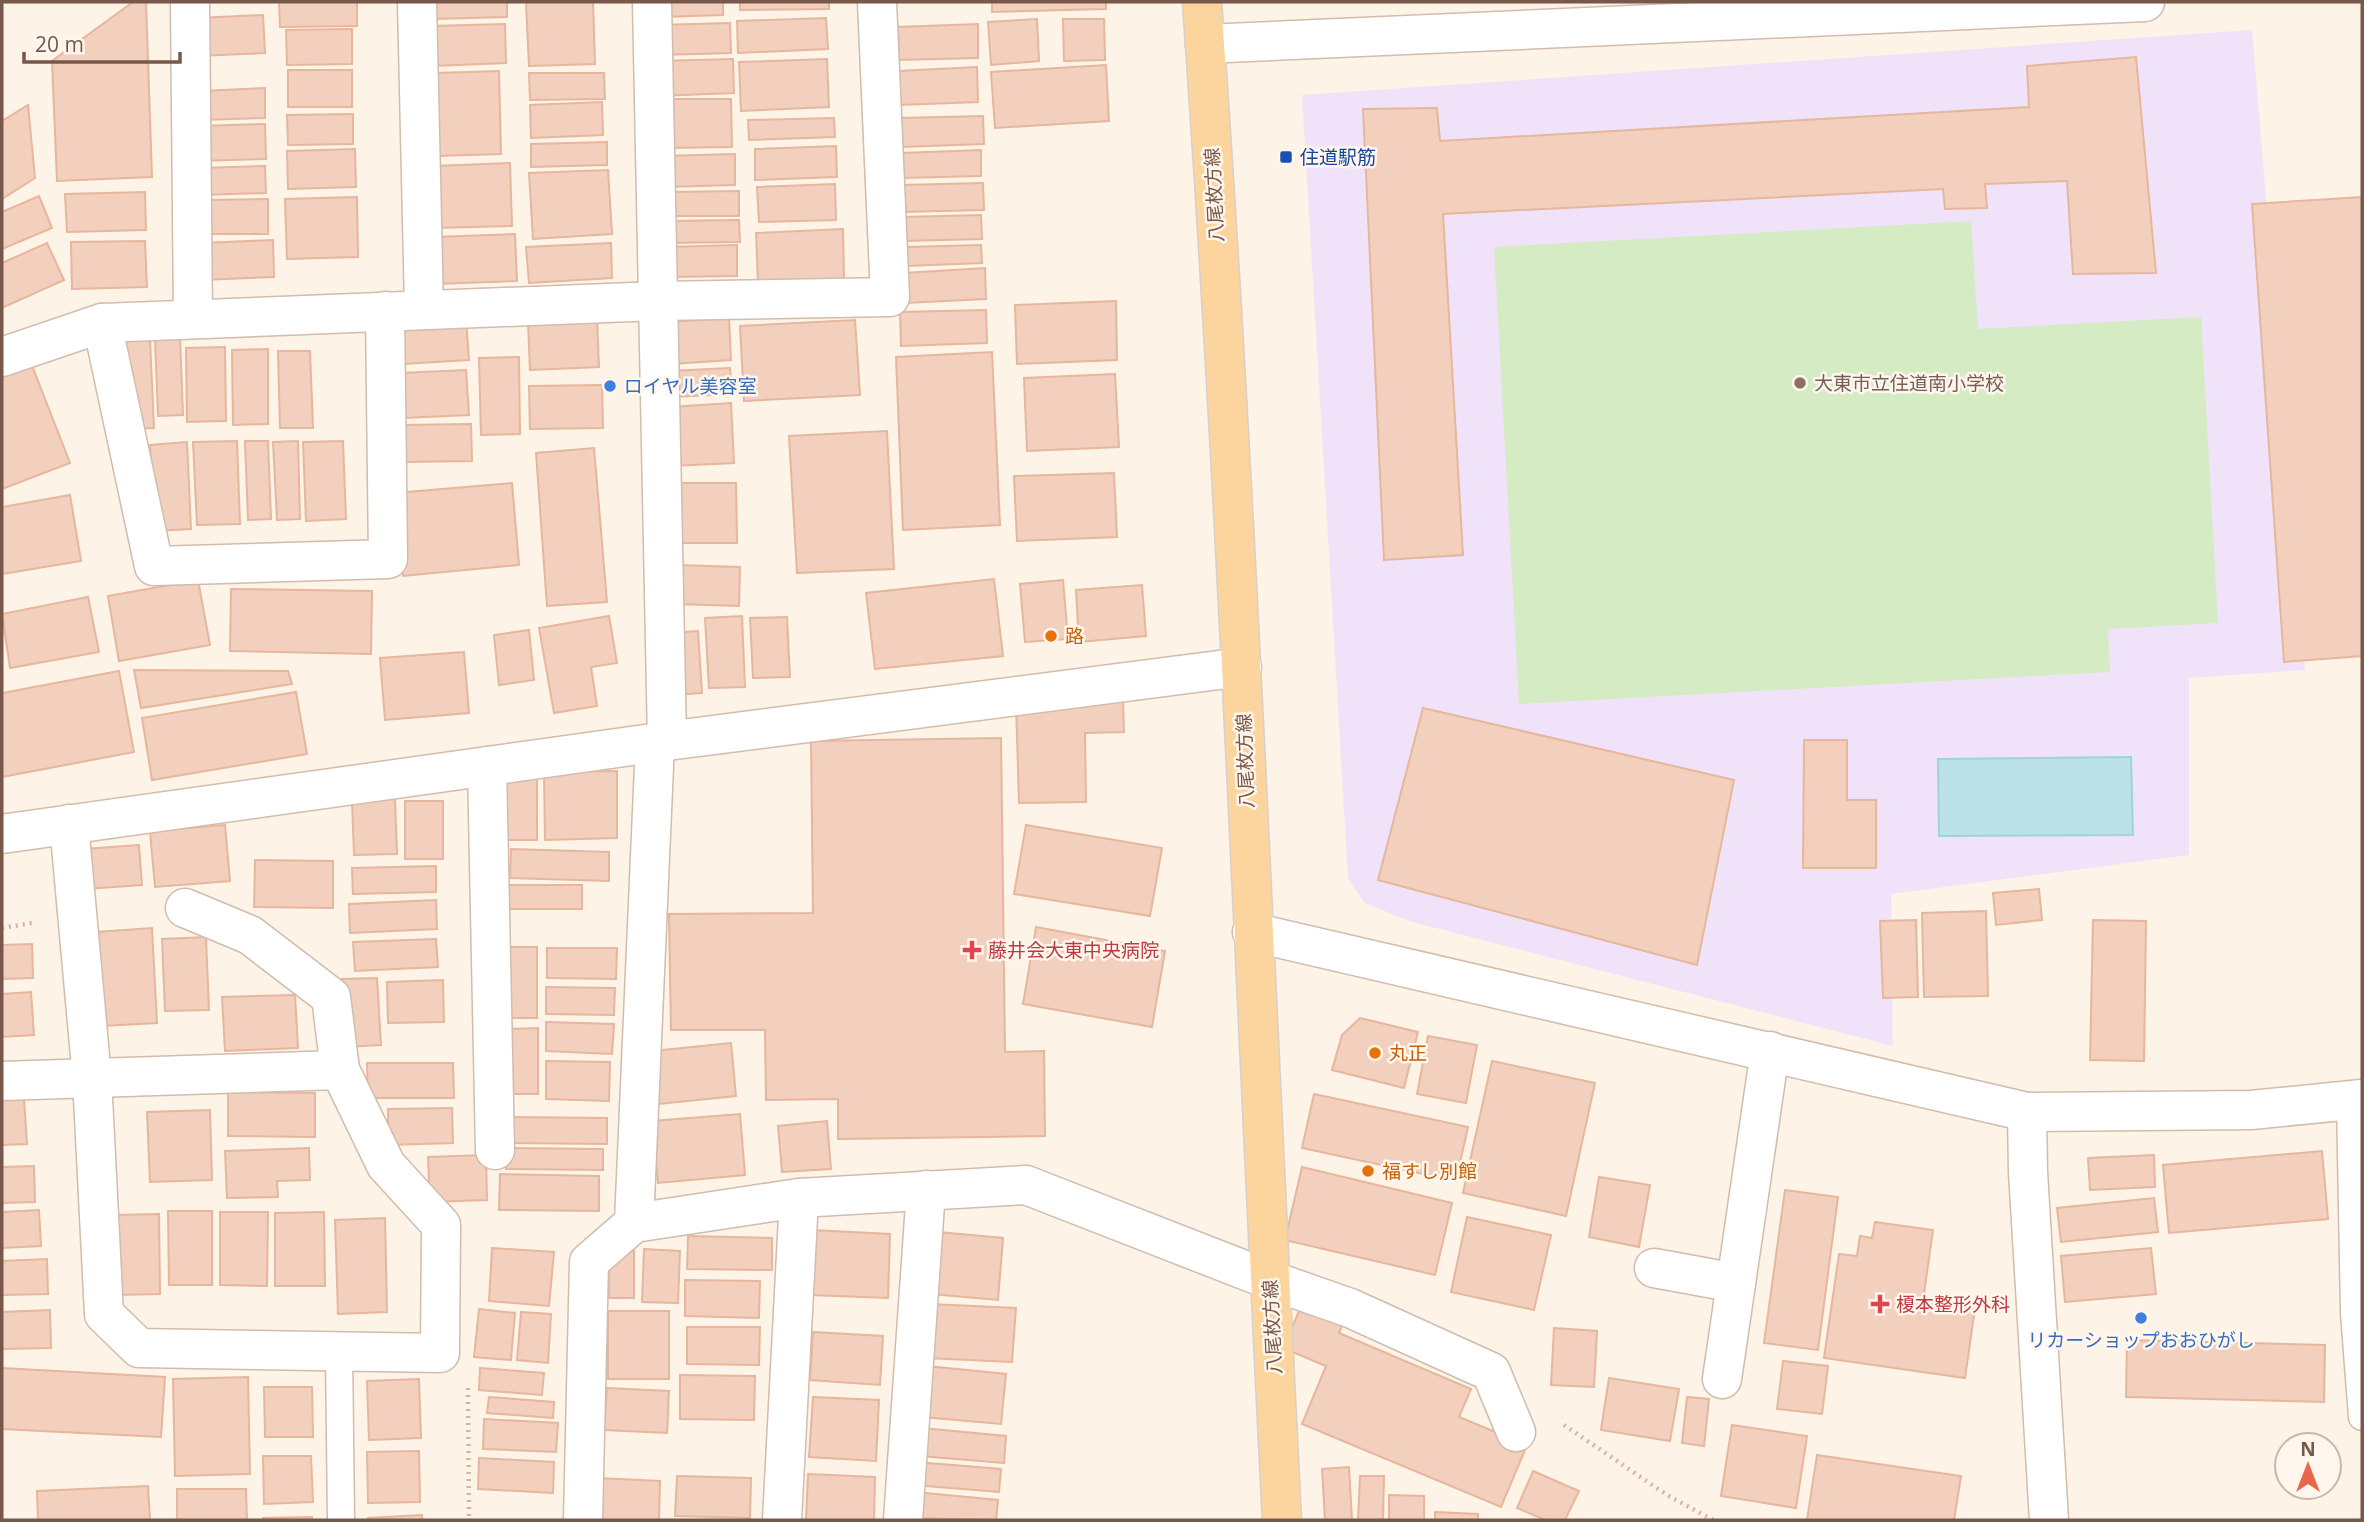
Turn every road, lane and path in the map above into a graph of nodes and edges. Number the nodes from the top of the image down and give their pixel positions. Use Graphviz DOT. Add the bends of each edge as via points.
graph roads {
  1 [pos="190,2"];
  2 [pos="417,2"];
  3 [pos="652,2"];
  4 [pos="877,2"];
  5 [pos="1202,2"];
  6 [pos="1212,2"];
  7 [pos="2145,2"];
  8 [pos="1205,44"];
  9 [pos="657,301"];
  10 [pos="424,309"];
  11 [pos="385,311"];
  12 [pos="193,318"];
  13 [pos="102,323"];
  14 [pos="2,358"];
  15 [pos="1242,667"];
  16 [pos="661,742"];
  17 [pos="487,766"];
  18 [pos="69,824"];
  19 [pos="2,834"];
  20 [pos="185,908"];
  21 [pos="1252,932"];
  22 [pos="1770,1051"];
  23 [pos="340,1070"];
  24 [pos="92,1078"];
  25 [pos="2,1081"];
  26 [pos="2356,1100"];
  27 [pos="2027,1112"];
  28 [pos="495,1150"];
  29 [pos="926,1190"];
  30 [pos="799,1198"];
  31 [pos="634,1223"];
  32 [pos="1654,1268"];
  33 [pos="1270,1280"];
  34 [pos="1736,1283"];
  35 [pos="339,1352"];
  36 [pos="1722,1378"];
  37 [pos="2362,1418"];
  38 [pos="1516,1432"];
  39 [pos="341,1520"];
  40 [pos="583,1520"];
  41 [pos="782,1520"];
  42 [pos="903,1520"];
  43 [pos="1282,1520"];
  44 [pos="2049,1520"];
  1 -- 12 [label="street"];
  2 -- 10 [label="street"];
  3 -- 9 [label="street"];
  4 -- 9 [label="street" via="891,297"];
  5 -- 8 [label="main road, 八尾枚方線"];
  6 -- 8 [label="main road"];
  7 -- 8 [label="street"];
  8 -- 15 [label="main road, 八尾枚方線"];
  9 -- 10 [label="street"];
  9 -- 16 [label="street"];
  10 -- 11 [label="street"];
  11 -- 12 [label="street"];
  11 -- 13 [label="street" via="388,559 154,566"];
  12 -- 13 [label="street"];
  13 -- 14 [label="street"];
  15 -- 16 [label="street"];
  15 -- 21 [label="main road, 八尾枚方線"];
  16 -- 17 [label="street"];
  16 -- 31 [label="street"];
  17 -- 18 [label="street"];
  17 -- 28 [label="street"];
  18 -- 19 [label="street"];
  18 -- 24 [label="street"];
  20 -- 23 [label="street" via="250,935 331,998"];
  21 -- 22 [label="street"];
  21 -- 33 [label="main road, 八尾枚方線"];
  22 -- 27 [label="street"];
  22 -- 34 [label="street"];
  23 -- 24 [label="street"];
  23 -- 35 [label="street" via="386,1165 441,1225 440,1353"];
  24 -- 25 [label="street"];
  24 -- 35 [label="street" via="104,1314 139,1348"];
  26 -- 27 [label="street" via="2251,1110"];
  26 -- 37 [label="lane" via="2354,1313"];
  27 -- 44 [label="street"];
  29 -- 30 [label="street"];
  29 -- 33 [label="street" via="1026,1185"];
  29 -- 42 [label="street"];
  30 -- 31 [label="street"];
  30 -- 41 [label="street"];
  31 -- 40 [label="street" via="589,1262"];
  32 -- 34 [label="street"];
  33 -- 38 [label="street" via="1350,1307 1491,1373"];
  33 -- 43 [label="main road, 八尾枚方線"];
  34 -- 36 [label="street"];
  35 -- 39 [label="lane"];
}
